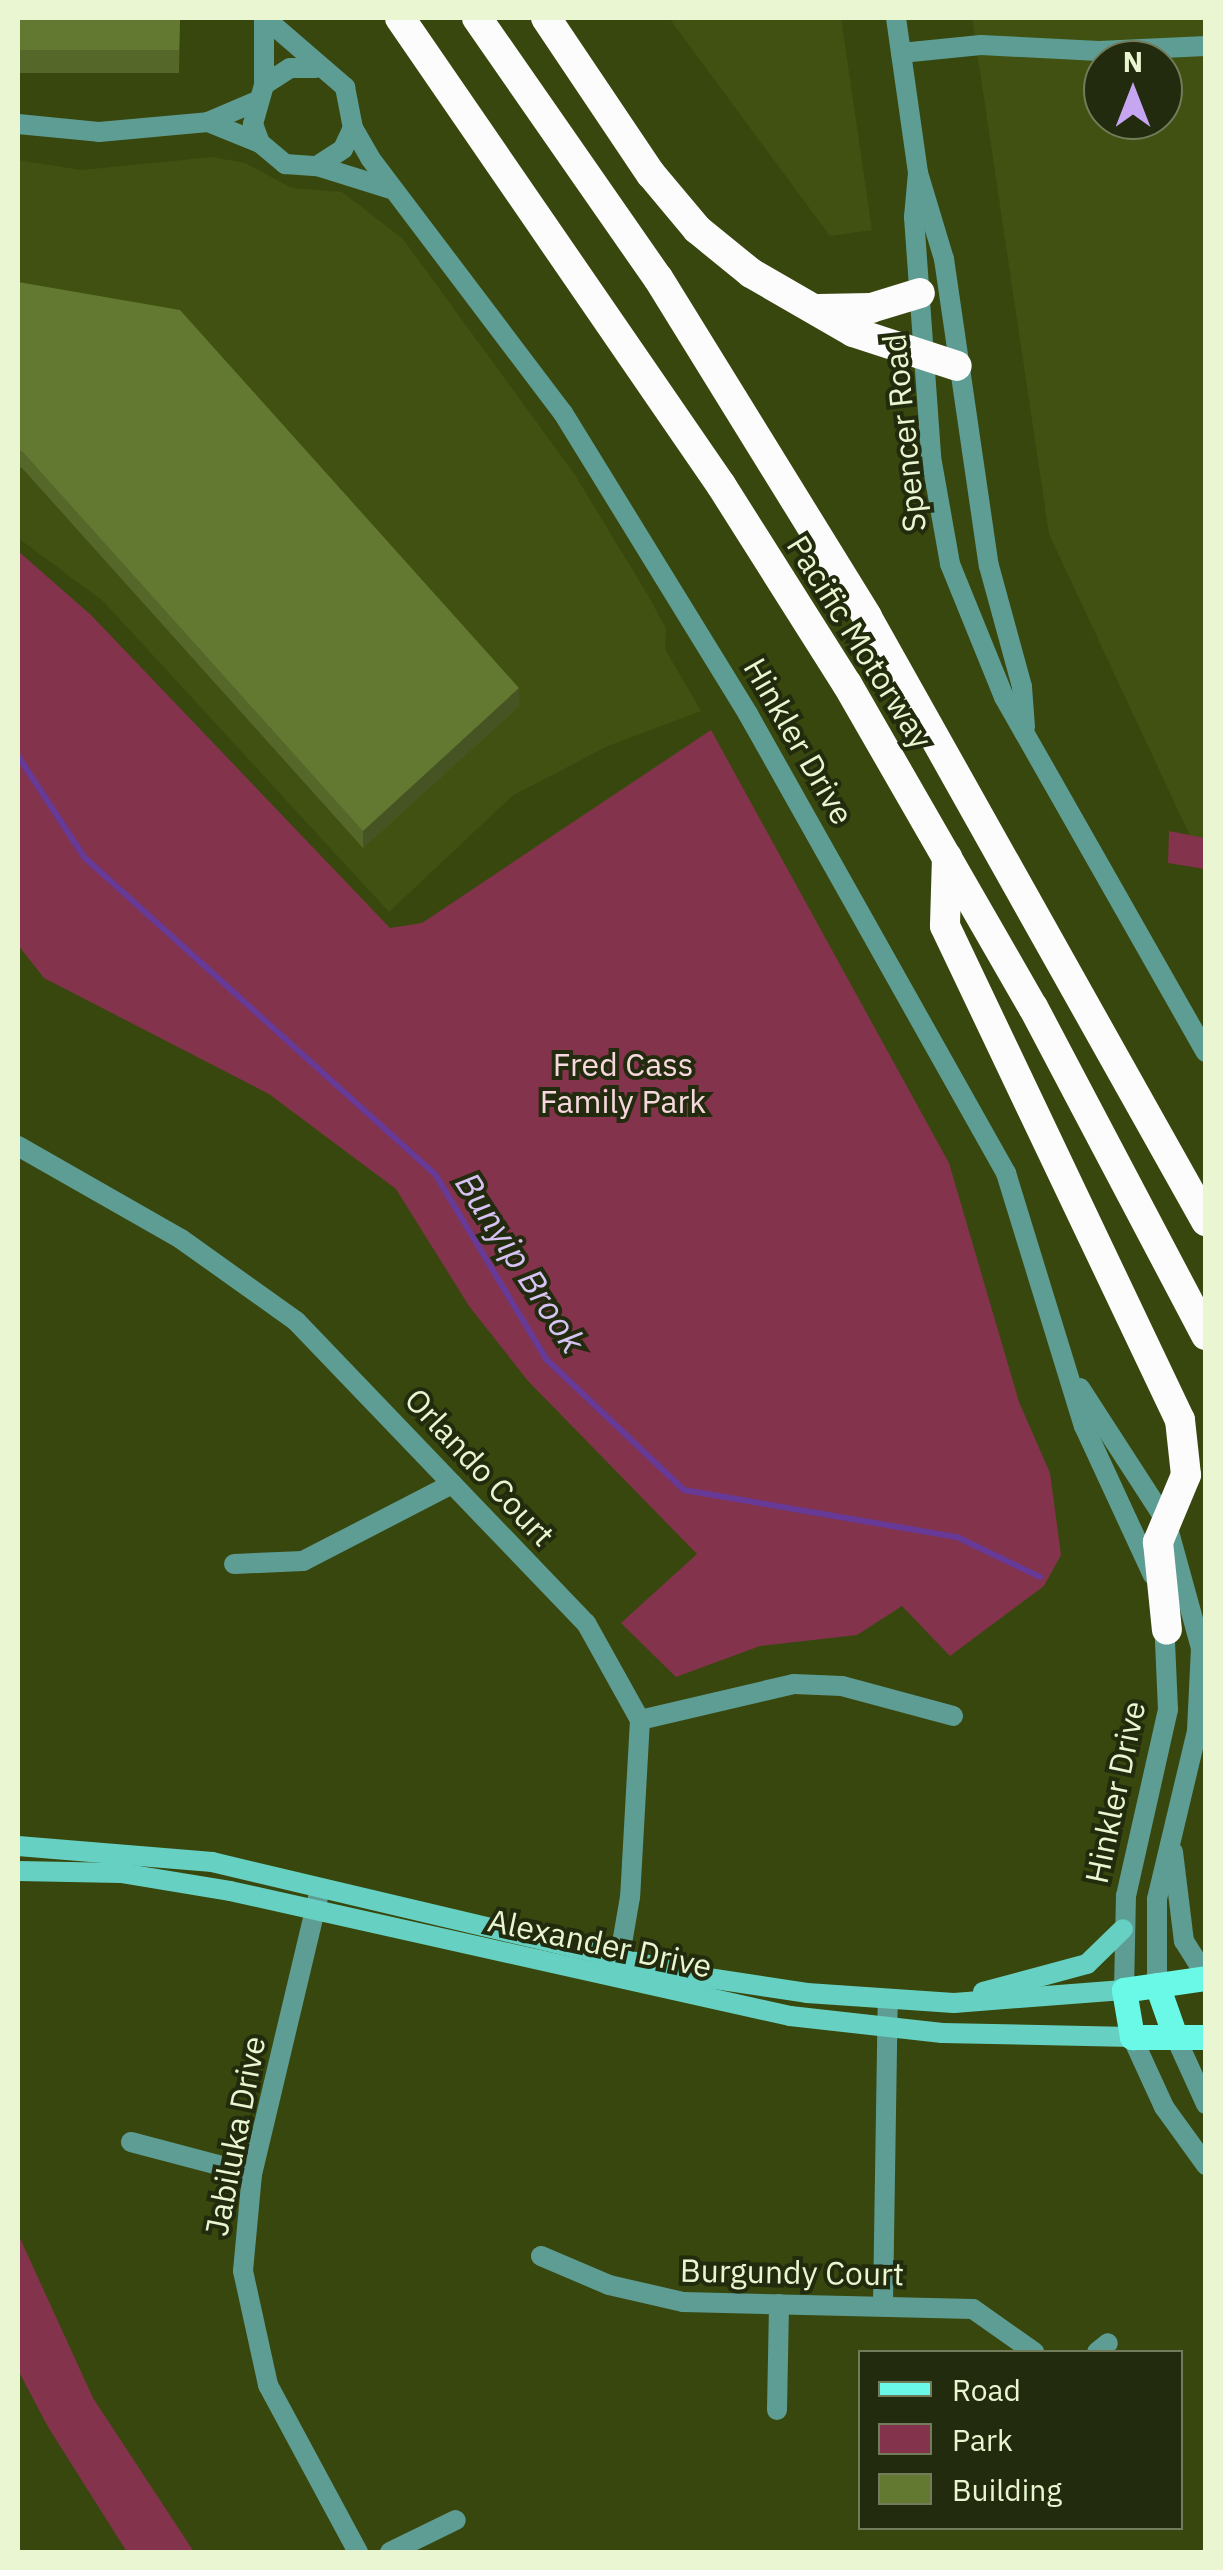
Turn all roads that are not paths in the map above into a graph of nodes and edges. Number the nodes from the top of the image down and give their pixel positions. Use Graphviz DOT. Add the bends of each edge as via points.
graph roads {
  1 [pos="264,18"];
  2 [pos="400,18"];
  3 [pos="477,18"];
  4 [pos="546,18"];
  5 [pos="896,18"];
  6 [pos="1206,46"];
  7 [pos="901,52"];
  8 [pos="316,68"];
  9 [pos="259,93"];
  10 [pos="208,122"];
  11 [pos="18,124"];
  12 [pos="353,128"];
  13 [pos="260,143"];
  14 [pos="317,166"];
  15 [pos="918,173"];
  16 [pos="393,190"];
  17 [pos="920,292"];
  18 [pos="819,310"];
  19 [pos="925,354"];
  20 [pos="957,366"];
  21 [pos="1025,729"];
  22 [pos="947,854"];
  23 [pos="1206,1052"];
  24 [pos="18,1146"];
  25 [pos="1206,1222"];
  26 [pos="1206,1336"];
  27 [pos="1069,1369"];
  28 [pos="452,1484"];
  29 [pos="1166,1521"];
  30 [pos="234,1564"];
  31 [pos="1167,1630"];
  32 [pos="953,1716"];
  33 [pos="640,1720"];
  34 [pos="1171,1835"];
  35 [pos="18,1846"];
  36 [pos="18,1871"];
  37 [pos="320,1888"];
  38 [pos="313,1913"];
  39 [pos="1122,1929"];
  40 [pos="621,1960"];
  41 [pos="1206,1977"];
  42 [pos="615,1982"];
  43 [pos="1157,1986"];
  44 [pos="1124,1990"];
  45 [pos="888,2001"];
  46 [pos="916,2002"];
  47 [pos="890,2028"];
  48 [pos="1174,2036"];
  49 [pos="1132,2037"];
  50 [pos="1206,2037"];
  51 [pos="1204,2098"];
  52 [pos="131,2142"];
  53 [pos="1206,2165"];
  54 [pos="252,2174"];
  55 [pos="541,2256"];
  56 [pos="883,2303"];
  57 [pos="779,2304"];
  58 [pos="1031,2350"];
  59 [pos="777,2410"];
  60 [pos="456,2520"];
  61 [pos="358,2552"];
  62 [pos="390,2552"];
  1 -- 8 [label="street, Hinkler Drive"];
  1 -- 9 [label="street, Hinkler Drive"];
  2 -- 22 [label="highway, Pacific Motorway" via="721,485"];
  3 -- 25 [label="highway, Pacific Motorway" via="658,278 848,585"];
  4 -- 18 [label="highway" via="674,204 751,272"];
  5 -- 7 [label="street, Spencer Road"];
  6 -- 7 [label="street" via="1099,52 982,44"];
  7 -- 15 [label="street, Spencer Road"];
  8 -- 9 [label="street" via="290,68"];
  8 -- 12 [label="street, Hinkler Drive" via="344,87"];
  9 -- 10 [label="street"];
  9 -- 13 [label="street, Hinkler Drive"];
  10 -- 11 [label="street" via="100,132"];
  10 -- 13 [label="street"];
  12 -- 14 [label="street" via="343,150"];
  12 -- 16 [label="street, Hinkler Drive"];
  13 -- 14 [label="street" via="285,164"];
  14 -- 16 [label="street"];
  15 -- 17 [label="street, Spencer Road"];
  15 -- 20 [label="street, Spencer Road" via="940,241"];
  16 -- 27 [label="street, Hinkler Drive" via="563,413 748,714 1006,1172"];
  17 -- 18 [label="highway" via="871,308"];
  17 -- 19 [label="street, Spencer Road"];
  18 -- 19 [label="highway" via="853,332"];
  19 -- 20 [label="highway"];
  19 -- 21 [label="street, Spencer Road" via="931,457 950,564 982,648"];
  20 -- 21 [label="street, Spencer Road" via="988,566 1022,688"];
  21 -- 23 [label="street, Spencer Road"];
  22 -- 26 [label="highway, Pacific Motorway"];
  22 -- 29 [label="highway" via="946,926 1180,1420 1186,1475"];
  24 -- 28 [label="street, Orlando Court" via="180,1239 296,1320"];
  27 -- 29 [label="street, Hinkler Drive"];
  27 -- 31 [label="street, Hinkler Drive" via="1089,1438 1148,1563"];
  28 -- 30 [label="street" via="303,1561"];
  28 -- 33 [label="street, Orlando Court" via="586,1623"];
  29 -- 31 [label="highway" via="1158,1542"];
  29 -- 34 [label="street, Hinkler Drive" via="1190,1590 1202,1666 1197,1731"];
  31 -- 39 [label="street, Hinkler Drive" via="1168,1710"];
  32 -- 33 [label="street" via="842,1686 794,1684"];
  33 -- 40 [label="street"];
  34 -- 41 [label="street" via="1184,1941"];
  34 -- 43 [label="street, Hinkler Drive" via="1156,1918"];
  35 -- 37 [label="main road, Alexander Drive" via="212,1862"];
  36 -- 38 [label="main road, Alexander Drive" via="120,1873"];
  37 -- 38 [label="street, Jabiluka Drive"];
  37 -- 40 [label="main road, Alexander Drive"];
  38 -- 42 [label="main road, Alexander Drive"];
  38 -- 54 [label="street, Jabiluka Drive"];
  39 -- 44 [label="street, Hinkler Drive"];
  39 -- 46 [label="main road" via="1096,1959 1056,1976"];
  40 -- 42 [label="street"];
  40 -- 45 [label="main road, Alexander Drive" via="748,1986"];
  41 -- 43 [label="main road"];
  42 -- 47 [label="main road, Alexander Drive"];
  43 -- 44 [label="main road"];
  43 -- 48 [label="main road, Hinkler Drive"];
  44 -- 46 [label="main road, Alexander Drive"];
  44 -- 49 [label="main road, Hinkler Drive"];
  45 -- 46 [label="main road, Alexander Drive"];
  45 -- 47 [label="street"];
  47 -- 49 [label="main road, Alexander Drive"];
  47 -- 56 [label="street"];
  48 -- 49 [label="main road, Alexander Drive"];
  48 -- 50 [label="main road, Alexander Drive"];
  48 -- 51 [label="street, Hinkler Drive"];
  49 -- 53 [label="street, Hinkler Drive" via="1164,2107"];
  52 -- 54 [label="street"];
  54 -- 61 [label="street, Jabiluka Drive" via="243,2271 254,2343 268,2386"];
  55 -- 57 [label="street, Burgundy Court" via="654,2298"];
  56 -- 57 [label="street, Burgundy Court"];
  56 -- 58 [label="street, Burgundy Court" via="973,2309"];
  57 -- 59 [label="street"];
  60 -- 62 [label="street"];
}
